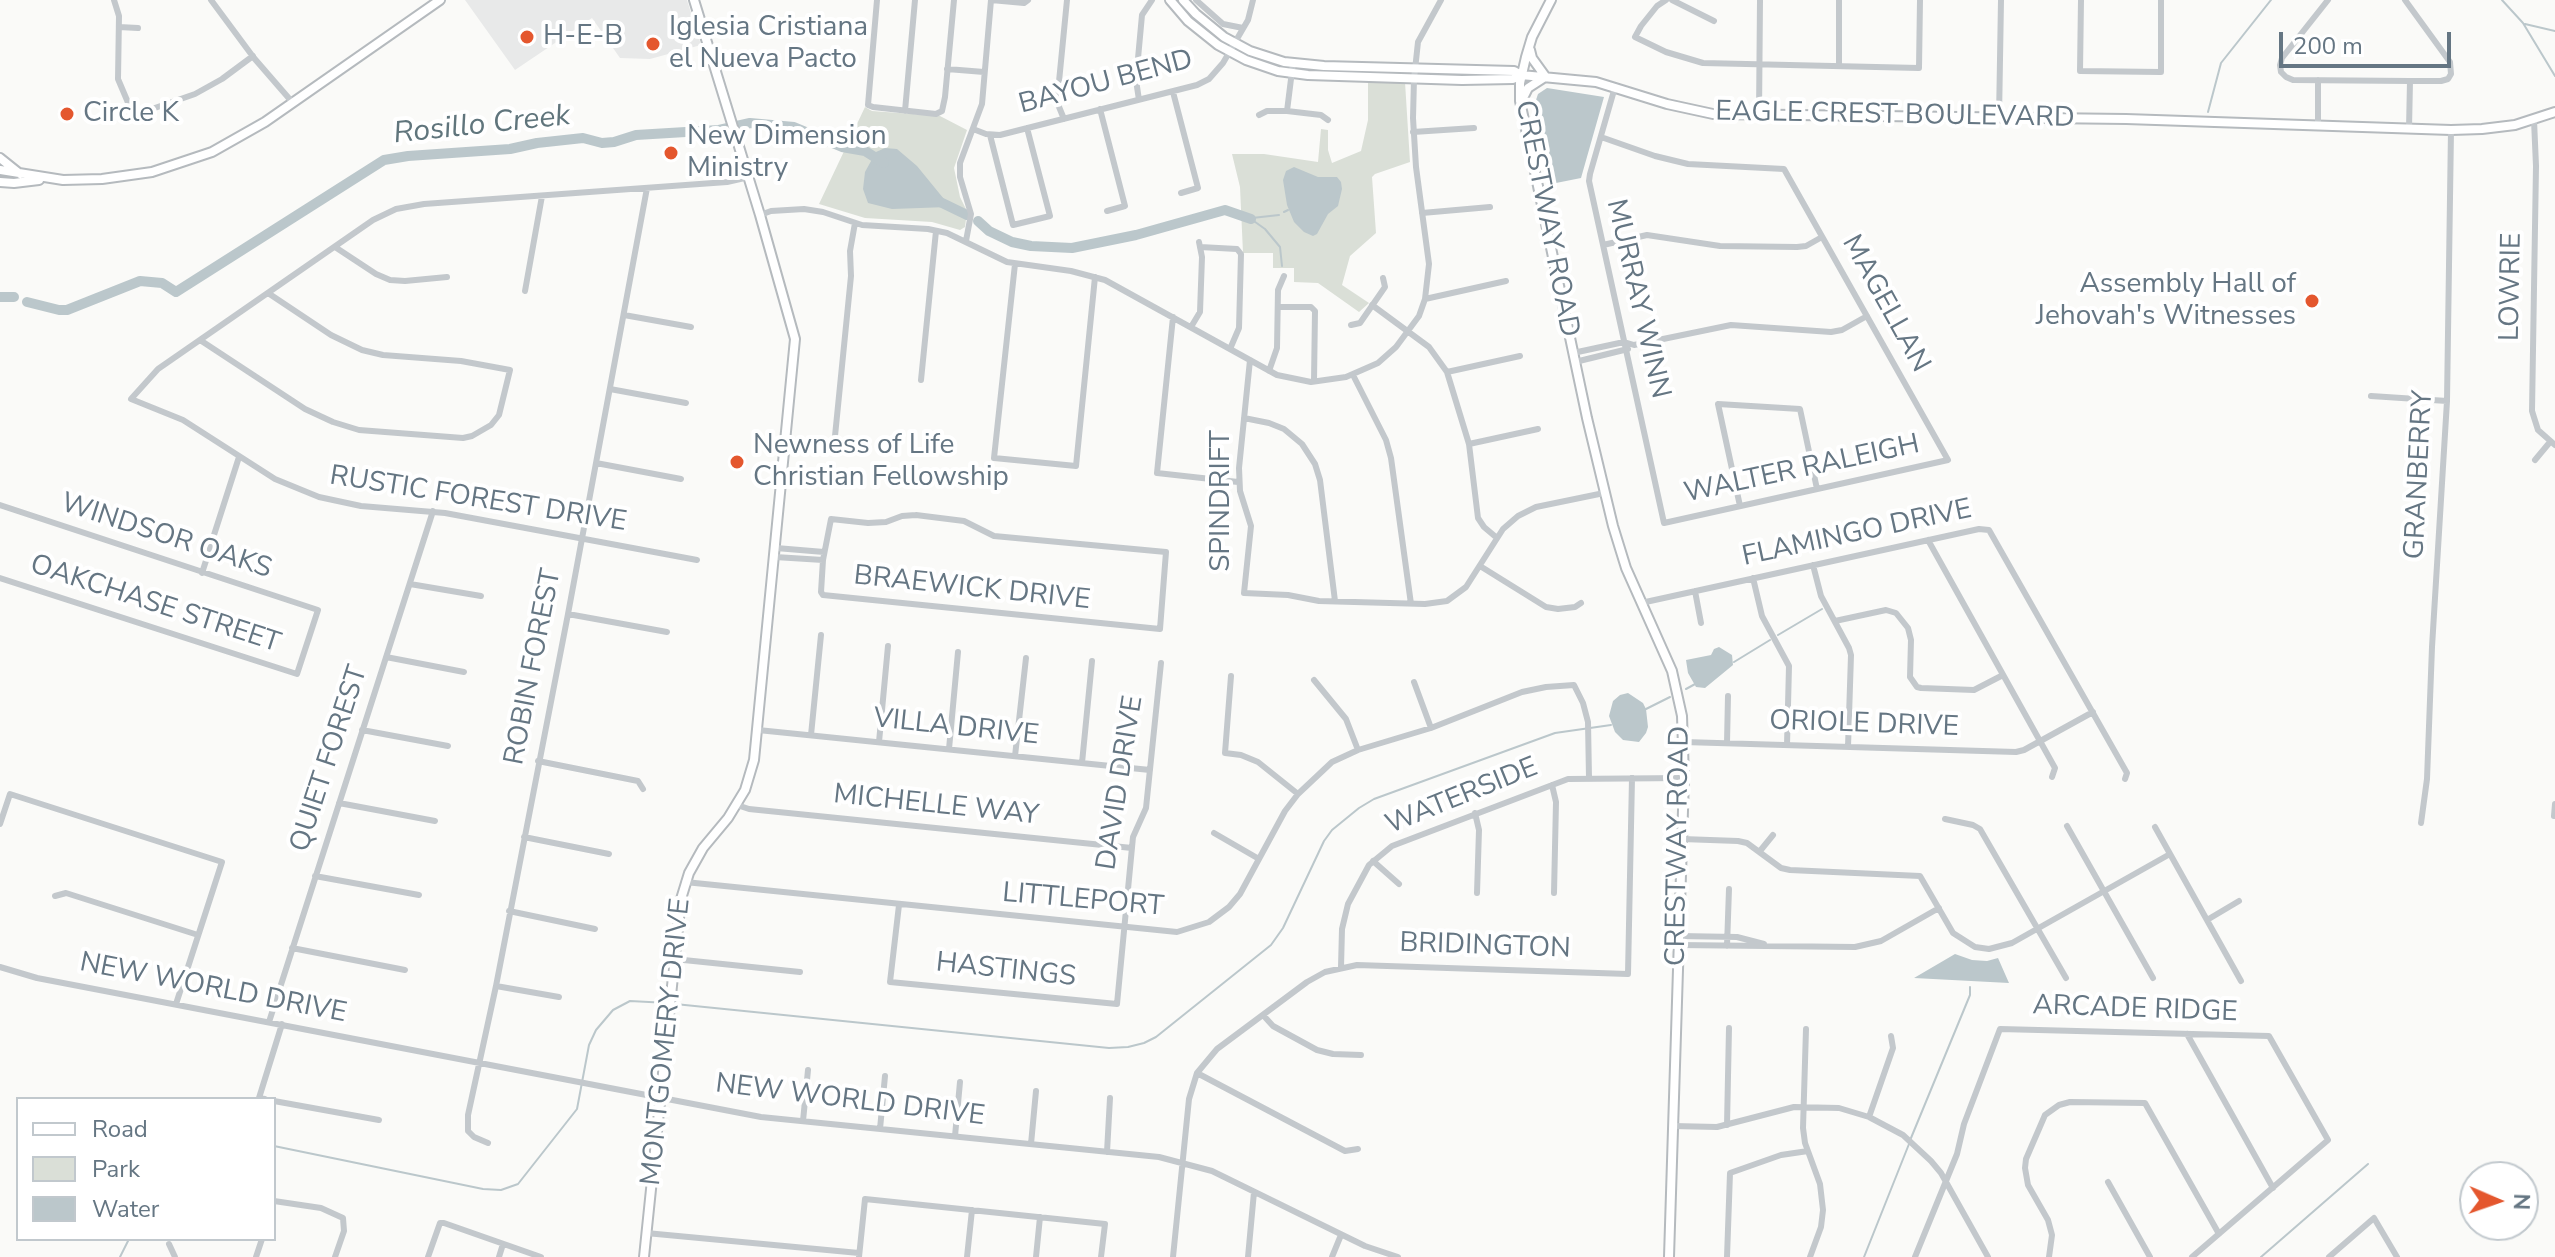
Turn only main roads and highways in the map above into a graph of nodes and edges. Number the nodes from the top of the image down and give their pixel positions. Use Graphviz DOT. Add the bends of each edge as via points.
graph roads {
  1 [pos="440,0"];
  2 [pos="694,0"];
  3 [pos="1170,0"];
  4 [pos="1183,0"];
  5 [pos="1551,0"];
  6 [pos="1529,46"];
  7 [pos="1502,71"];
  8 [pos="1414,74"];
  9 [pos="1521,75"];
  10 [pos="1545,76"];
  11 [pos="1491,78"];
  12 [pos="1521,106"];
  13 [pos="2555,112"];
  14 [pos="0,158"];
  15 [pos="0,170"];
  16 [pos="21,175"];
  17 [pos="50,179"];
  18 [pos="0,182"];
  19 [pos="644,1257"];
  20 [pos="1669,1257"];
  1 -- 17 [label="main road" via="293,103 212,152 165,168 102,179"];
  2 -- 19 [label="main road, MONTGOMERY DRIVE" via="795,339 754,760 737,805 703,848 685,882 677,918"];
  3 -- 8 [label="main road, EAGLE CREST BOULEVARD" via="1201,33 1253,63 1292,73"];
  4 -- 8 [label="main road, EAGLE CREST BOULEVARD" via="1208,26 1270,58"];
  5 -- 6 [label="main road"];
  6 -- 7 [label="main road" via="1514,66"];
  6 -- 9 [label="main road, CRESTWAY ROAD"];
  6 -- 10 [label="main road"];
  7 -- 8 [label="main road, EAGLE CREST BOULEVARD"];
  7 -- 9 [label="main road, EAGLE CREST BOULEVARD"];
  8 -- 11 [label="main road, EAGLE CREST BOULEVARD"];
  9 -- 10 [label="main road, EAGLE CREST BOULEVARD"];
  9 -- 11 [label="main road, EAGLE CREST BOULEVARD"];
  9 -- 12 [label="main road, CRESTWAY ROAD"];
  10 -- 12 [label="main road" via="1528,88"];
  10 -- 13 [label="main road, EAGLE CREST BOULEVARD" via="1585,80 1691,110 1759,116 2451,130 2482,129"];
  11 -- 12 [label="main road" via="1509,84"];
  12 -- 20 [label="main road, CRESTWAY ROAD" via="1604,493 1621,555 1672,671 1680,705 1684,778"];
  14 -- 16 [label="main road"];
  15 -- 16 [label="main road"];
  16 -- 17 [label="main road"];
  17 -- 18 [label="main road"];
}
